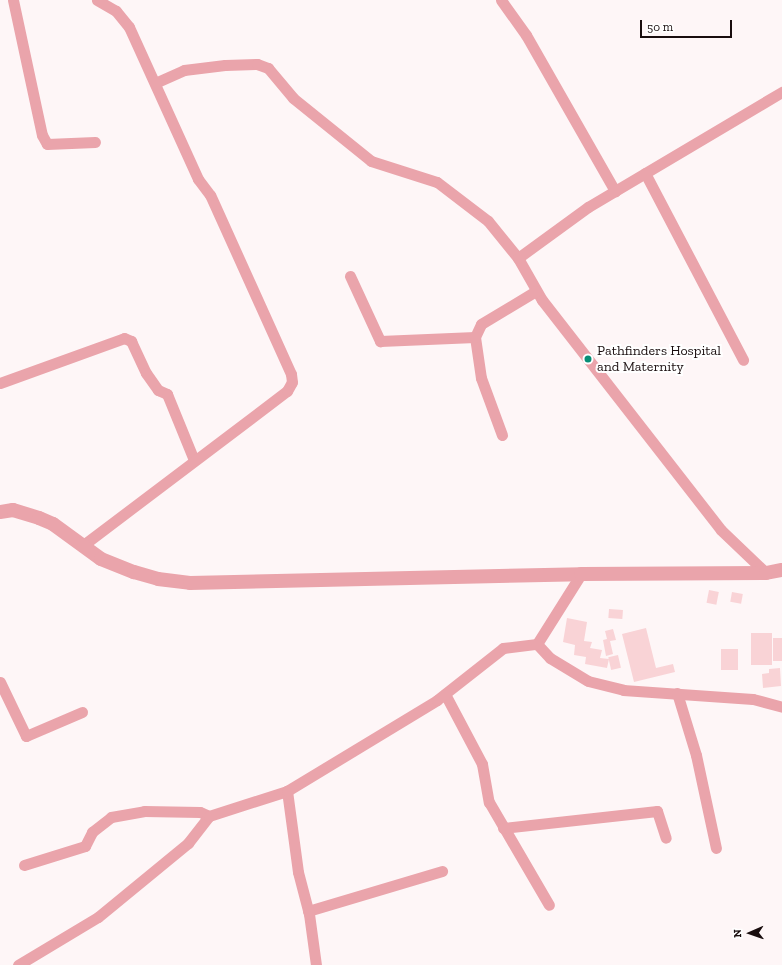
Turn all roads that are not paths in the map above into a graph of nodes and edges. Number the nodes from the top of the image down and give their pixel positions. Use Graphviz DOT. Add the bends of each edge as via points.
graph roads {
  1 [pos="13,0"];
  2 [pos="99,0"];
  3 [pos="501,0"];
  4 [pos="155,83"];
  5 [pos="782,92"];
  6 [pos="95,142"];
  7 [pos="645,173"];
  8 [pos="615,190"];
  9 [pos="518,258"];
  10 [pos="350,276"];
  11 [pos="536,291"];
  12 [pos="475,337"];
  13 [pos="743,360"];
  14 [pos="0,383"];
  15 [pos="502,435"];
  16 [pos="194,460"];
  17 [pos="0,512"];
  18 [pos="82,546"];
  19 [pos="782,570"];
  20 [pos="766,573"];
  21 [pos="581,574"];
  22 [pos="537,644"];
  23 [pos="0,682"];
  24 [pos="677,692"];
  25 [pos="445,694"];
  26 [pos="782,708"];
  27 [pos="82,712"];
  28 [pos="287,791"];
  29 [pos="209,816"];
  30 [pos="503,828"];
  31 [pos="666,838"];
  32 [pos="716,848"];
  33 [pos="24,864"];
  34 [pos="442,871"];
  35 [pos="549,905"];
  36 [pos="308,911"];
  37 [pos="18,965"];
  38 [pos="316,965"];
  1 -- 6 [label="street" via="42,135 47,144"];
  2 -- 4 [label="street" via="124,18"];
  3 -- 8 [label="street" via="526,35"];
  4 -- 9 [label="street" via="184,70 257,64 268,68 293,98 370,161 437,182 488,221"];
  4 -- 16 [label="street" via="198,179 210,195 291,374 292,382 287,391"];
  5 -- 7 [label="street"];
  7 -- 8 [label="street"];
  7 -- 13 [label="street"];
  8 -- 9 [label="street"];
  9 -- 11 [label="street"];
  10 -- 12 [label="street" via="380,341"];
  11 -- 12 [label="street" via="481,324"];
  11 -- 20 [label="street" via="721,530"];
  12 -- 15 [label="street" via="481,378"];
  14 -- 16 [label="street" via="124,338 131,341 146,373 158,390 167,394"];
  16 -- 18 [label="street"];
  17 -- 18 [label="street" via="13,510 39,518 53,524"];
  18 -- 21 [label="street" via="101,559 134,572 158,579 190,583"];
  19 -- 20 [label="street"];
  20 -- 21 [label="street"];
  21 -- 22 [label="street"];
  22 -- 24 [label="street" via="550,658 588,681 623,690"];
  22 -- 25 [label="street" via="503,648"];
  23 -- 27 [label="street" via="26,736"];
  24 -- 26 [label="street" via="753,699"];
  24 -- 32 [label="street" via="696,755"];
  25 -- 28 [label="street"];
  25 -- 30 [label="street" via="482,764 489,802"];
  28 -- 29 [label="street"];
  28 -- 36 [label="street" via="298,872"];
  29 -- 33 [label="street" via="200,812 144,811 111,817 92,832 86,846"];
  29 -- 37 [label="street" via="188,843 98,917"];
  30 -- 31 [label="street" via="657,811"];
  30 -- 35 [label="street"];
  34 -- 36 [label="street"];
  36 -- 38 [label="street"];
}
